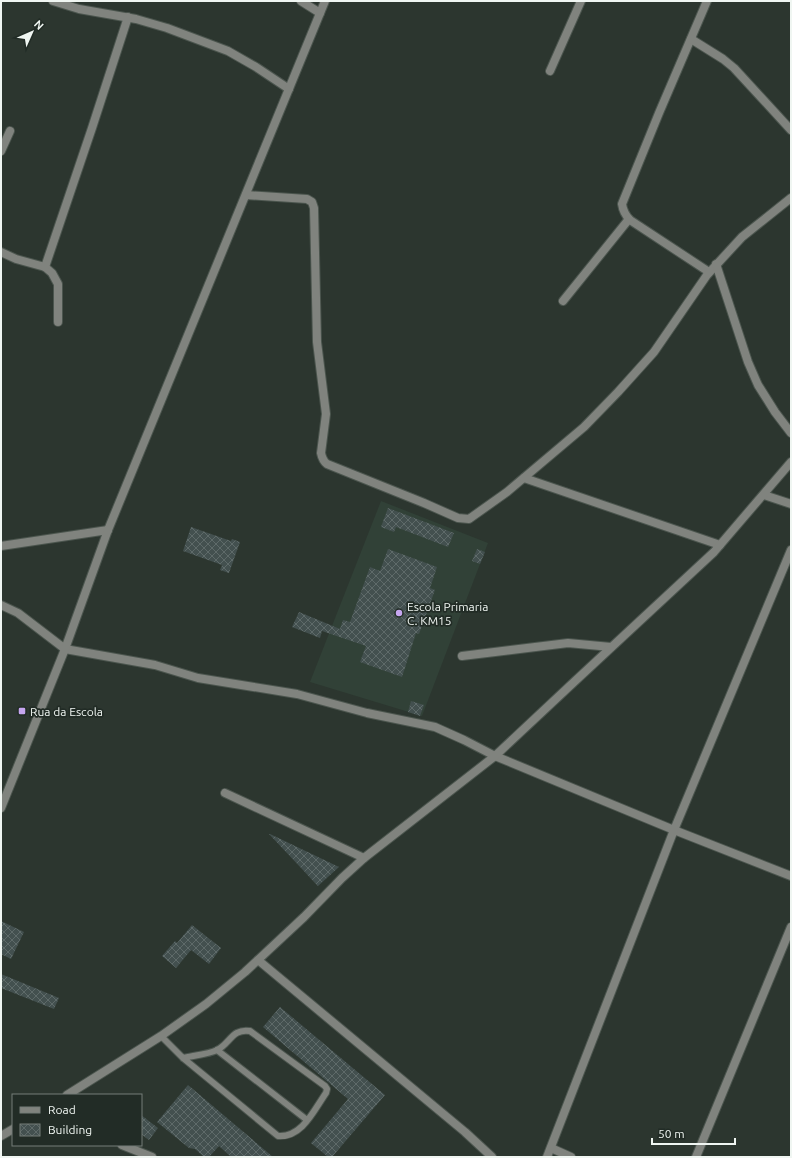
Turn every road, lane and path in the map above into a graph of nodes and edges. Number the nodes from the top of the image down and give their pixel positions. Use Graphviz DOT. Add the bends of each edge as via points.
graph roads {
  1 [pos="53,1"];
  2 [pos="301,1"];
  3 [pos="325,1"];
  4 [pos="581,1"];
  5 [pos="707,1"];
  6 [pos="320,13"];
  7 [pos="128,17"];
  8 [pos="691,38"];
  9 [pos="550,71"];
  10 [pos="288,89"];
  11 [pos="791,130"];
  12 [pos="10,131"];
  13 [pos="1,151"];
  14 [pos="246,196"];
  15 [pos="791,198"];
  16 [pos="629,219"];
  17 [pos="1,252"];
  18 [pos="716,264"];
  19 [pos="45,267"];
  20 [pos="710,272"];
  21 [pos="563,300"];
  22 [pos="58,322"];
  23 [pos="791,432"];
  24 [pos="791,462"];
  25 [pos="524,478"];
  26 [pos="764,495"];
  27 [pos="791,504"];
  28 [pos="108,530"];
  29 [pos="720,545"];
  30 [pos="1,546"];
  31 [pos="791,550"];
  32 [pos="1,605"];
  33 [pos="611,647"];
  34 [pos="65,649"];
  35 [pos="462,656"];
  36 [pos="495,756"];
  37 [pos="225,793"];
  38 [pos="1,808"];
  39 [pos="674,830"];
  40 [pos="364,858"];
  41 [pos="791,876"];
  42 [pos="791,928"];
  43 [pos="258,960"];
  44 [pos="161,1036"];
  45 [pos="217,1050"];
  46 [pos="183,1058"];
  47 [pos="69,1094"];
  48 [pos="307,1120"];
  49 [pos="12,1130"];
  50 [pos="1,1136"];
  51 [pos="124,1146"];
  52 [pos="551,1148"];
  53 [pos="152,1157"];
  54 [pos="492,1157"];
  55 [pos="547,1157"];
  56 [pos="571,1157"];
  57 [pos="696,1157"];
  1 -- 7 [label="street" via="79,9"];
  2 -- 6 [label="street"];
  3 -- 6 [label="street"];
  4 -- 9 [label="street"];
  5 -- 8 [label="street"];
  6 -- 10 [label="street"];
  7 -- 10 [label="street" via="168,28 228,51"];
  7 -- 19 [label="street"];
  8 -- 11 [label="street" via="729,64"];
  8 -- 16 [label="street" via="622,204 623,211"];
  10 -- 14 [label="street"];
  12 -- 13 [label="street"];
  14 -- 25 [label="street" via="307,199 312,202 314,208 317,342 326,414 321,453 324,462 458,518 469,520"];
  14 -- 28 [label="street"];
  15 -- 18 [label="street" via="742,237"];
  16 -- 20 [label="street"];
  16 -- 21 [label="street"];
  17 -- 19 [label="street"];
  18 -- 20 [label="street"];
  18 -- 23 [label="street" via="758,386"];
  19 -- 22 [label="street" via="58,284"];
  20 -- 25 [label="street" via="654,352 618,392 584,427"];
  24 -- 26 [label="street"];
  25 -- 29 [label="street"];
  26 -- 27 [label="street"];
  26 -- 29 [label="street"];
  28 -- 30 [label="street"];
  28 -- 34 [label="street"];
  29 -- 33 [label="street"];
  31 -- 39 [label="street"];
  32 -- 34 [label="street" via="18,613"];
  33 -- 35 [label="street" via="568,643"];
  33 -- 36 [label="street"];
  34 -- 36 [label="street" via="155,665 198,678 297,694 367,713 435,726"];
  34 -- 38 [label="street"];
  36 -- 39 [label="street"];
  36 -- 40 [label="street"];
  37 -- 40 [label="street"];
  39 -- 41 [label="street"];
  39 -- 52 [label="street"];
  40 -- 43 [label="street"];
  42 -- 57 [label="street"];
  43 -- 44 [label="street" via="206,1004"];
  43 -- 54 [label="street"];
  44 -- 46 [label="lane"];
  44 -- 47 [label="street"];
  45 -- 46 [label="lane"];
  45 -- 48 [label="lane"];
  45 -- 48 [label="lane" via="239,1032 250,1031 326,1086 326,1093"];
  46 -- 48 [label="lane" via="278,1136 300,1130"];
  49 -- 50 [label="street"];
  51 -- 53 [label="street"];
  52 -- 55 [label="street"];
  52 -- 56 [label="street"];
}
